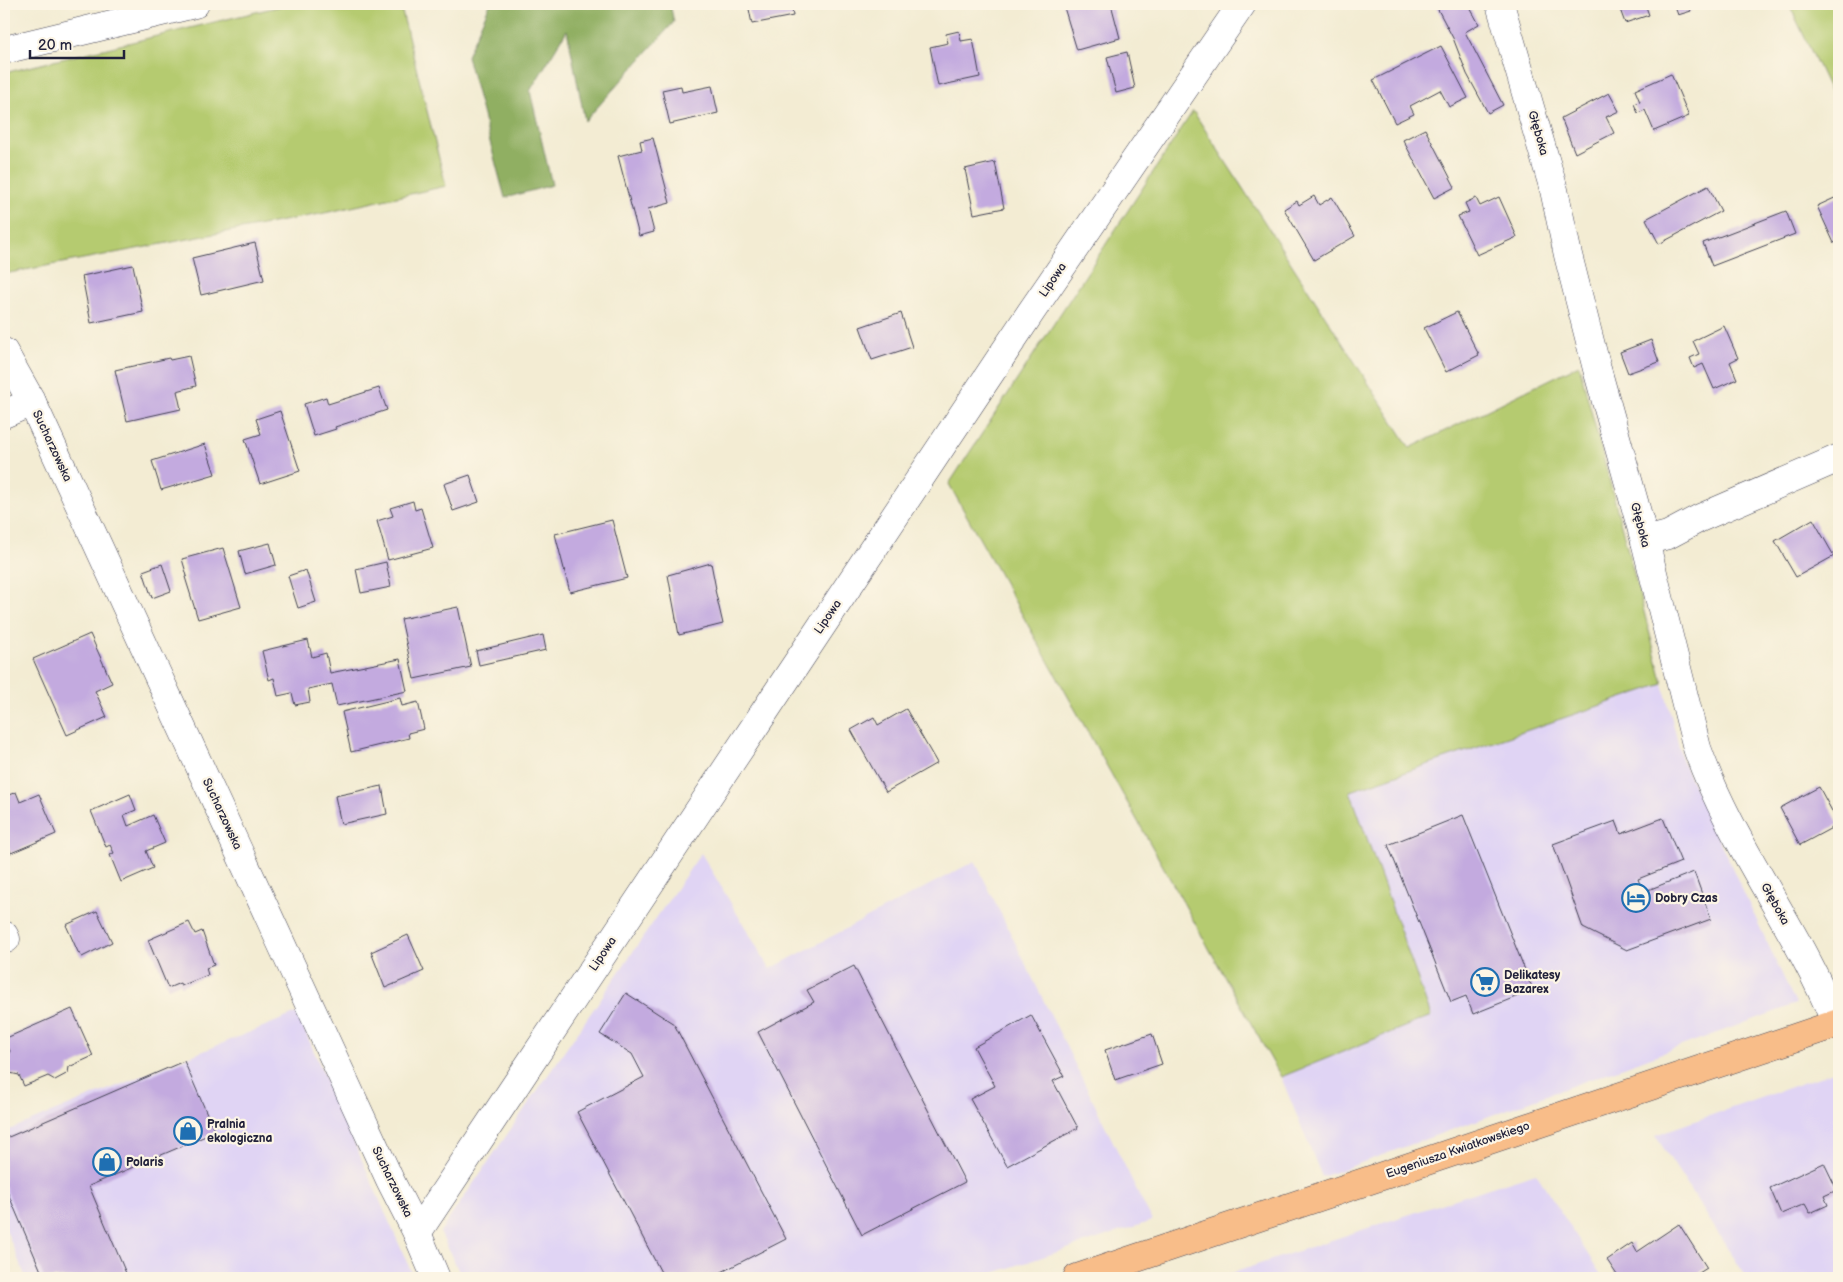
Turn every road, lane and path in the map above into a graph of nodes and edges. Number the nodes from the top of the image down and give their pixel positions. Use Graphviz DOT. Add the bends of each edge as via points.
graph roads {
  1 [pos="195,4"];
  2 [pos="1242,4"];
  3 [pos="1500,4"];
  4 [pos="4,50"];
  5 [pos="4,352"];
  6 [pos="32,402"];
  7 [pos="4,414"];
  8 [pos="1839,458"];
  9 [pos="1645,541"];
  10 [pos="1838,1023"];
  11 [pos="417,1233"];
  12 [pos="436,1278"];
  13 [pos="1081,1278"];
  1 -- 4 [label="street"];
  2 -- 11 [label="street, Lipowa" via="1031,312"];
  3 -- 9 [label="street, Głęboka" via="1542,147 1597,369"];
  5 -- 6 [label="street, Sucharzowska"];
  6 -- 7 [label="street"];
  6 -- 11 [label="street, Sucharzowska" via="385,1171"];
  8 -- 9 [label="street" via="1668,535"];
  9 -- 10 [label="street, Głęboka" via="1688,718 1704,770"];
  10 -- 13 [label="main road, Eugeniusza Kwiatkowskiego"];
  11 -- 12 [label="street, Sucharzowska"];
}
